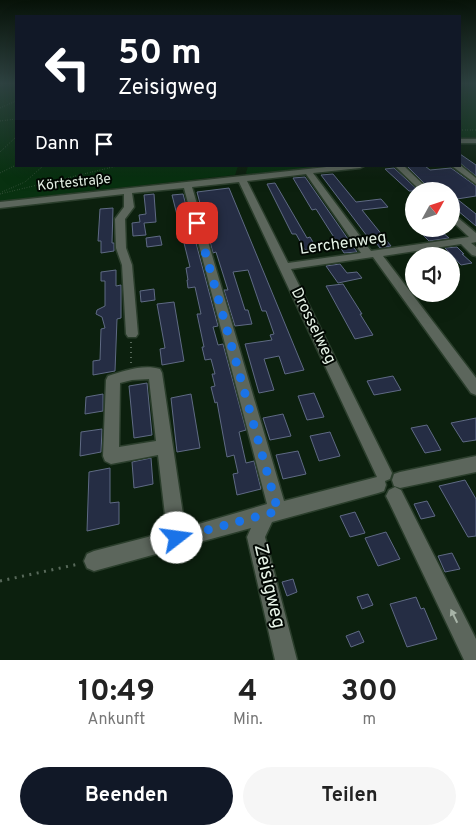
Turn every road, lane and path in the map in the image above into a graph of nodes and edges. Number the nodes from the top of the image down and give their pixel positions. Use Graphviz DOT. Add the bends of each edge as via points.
graph roads {
  1 [pos="15,119"];
  2 [pos="0,121"];
  3 [pos="461,130"];
  4 [pos="476,130"];
  5 [pos="15,138"];
  6 [pos="476,140"];
  7 [pos="461,141"];
  8 [pos="0,152"];
  9 [pos="15,166"];
  10 [pos="41,167"];
  11 [pos="113,167"];
  12 [pos="351,167"];
  13 [pos="400,167"];
  14 [pos="457,167"];
  15 [pos="308,172"];
  16 [pos="0,173"];
  17 [pos="242,179"];
  18 [pos="416,182"];
  19 [pos="476,182"];
  20 [pos="187,185"];
  21 [pos="128,191"];
  22 [pos="0,193"];
  23 [pos="0,205"];
  24 [pos="460,224"];
  25 [pos="476,239"];
  26 [pos="464,241"];
  27 [pos="476,253"];
  28 [pos="372,255"];
  29 [pos="285,267"];
  30 [pos="132,334"];
  31 [pos="132,374"];
  32 [pos="476,389"];
  33 [pos="164,447"];
  34 [pos="476,464"];
  35 [pos="381,479"];
  36 [pos="397,488"];
  37 [pos="273,512"];
  38 [pos="177,538"];
  39 [pos="94,561"];
  40 [pos="0,581"];
  41 [pos="286,660"];
  42 [pos="475,660"];
  1 -- 2 [label="path"];
  3 -- 4 [label="path"];
  5 -- 8 [label="path"];
  6 -- 7 [label="street"];
  9 -- 16 [label="path"];
  10 -- 22 [label="path" via="19,186"];
  11 -- 22 [label="path"];
  12 -- 15 [label="street, Körtestraße"];
  13 -- 18 [label="street"];
  14 -- 19 [label="street"];
  15 -- 17 [label="street, Körtestraße"];
  15 -- 28 [label="street"];
  17 -- 20 [label="street, Körtestraße"];
  17 -- 29 [label="street, Drosselweg"];
  20 -- 21 [label="street, Körtestraße"];
  20 -- 37 [label="street"];
  21 -- 23 [label="street, Körtestraße"];
  21 -- 30 [label="street" via="130,207 120,219"];
  24 -- 25 [label="street, Lerchenweg"];
  25 -- 26 [label="street, Lerchenweg"];
  26 -- 27 [label="street"];
  26 -- 28 [label="street, Lerchenweg"];
  28 -- 29 [label="street, Lerchenweg"];
  28 -- 32 [label="street"];
  29 -- 35 [label="street, Drosselweg"];
  30 -- 31 [label="path"];
  31 -- 33 [label="street" via="155,373"];
  31 -- 33 [label="street" via="113,380 111,456"];
  33 -- 38 [label="street"];
  34 -- 36 [label="street"];
  35 -- 36 [label="street" via="394,475"];
  35 -- 37 [label="street"];
  42 -- 36 [label="street, one-way"];
  37 -- 38 [label="street"];
  37 -- 41 [label="street, Zeisigweg" via="256,537"];
  38 -- 39 [label="street"];
  39 -- 40 [label="path"];
}
